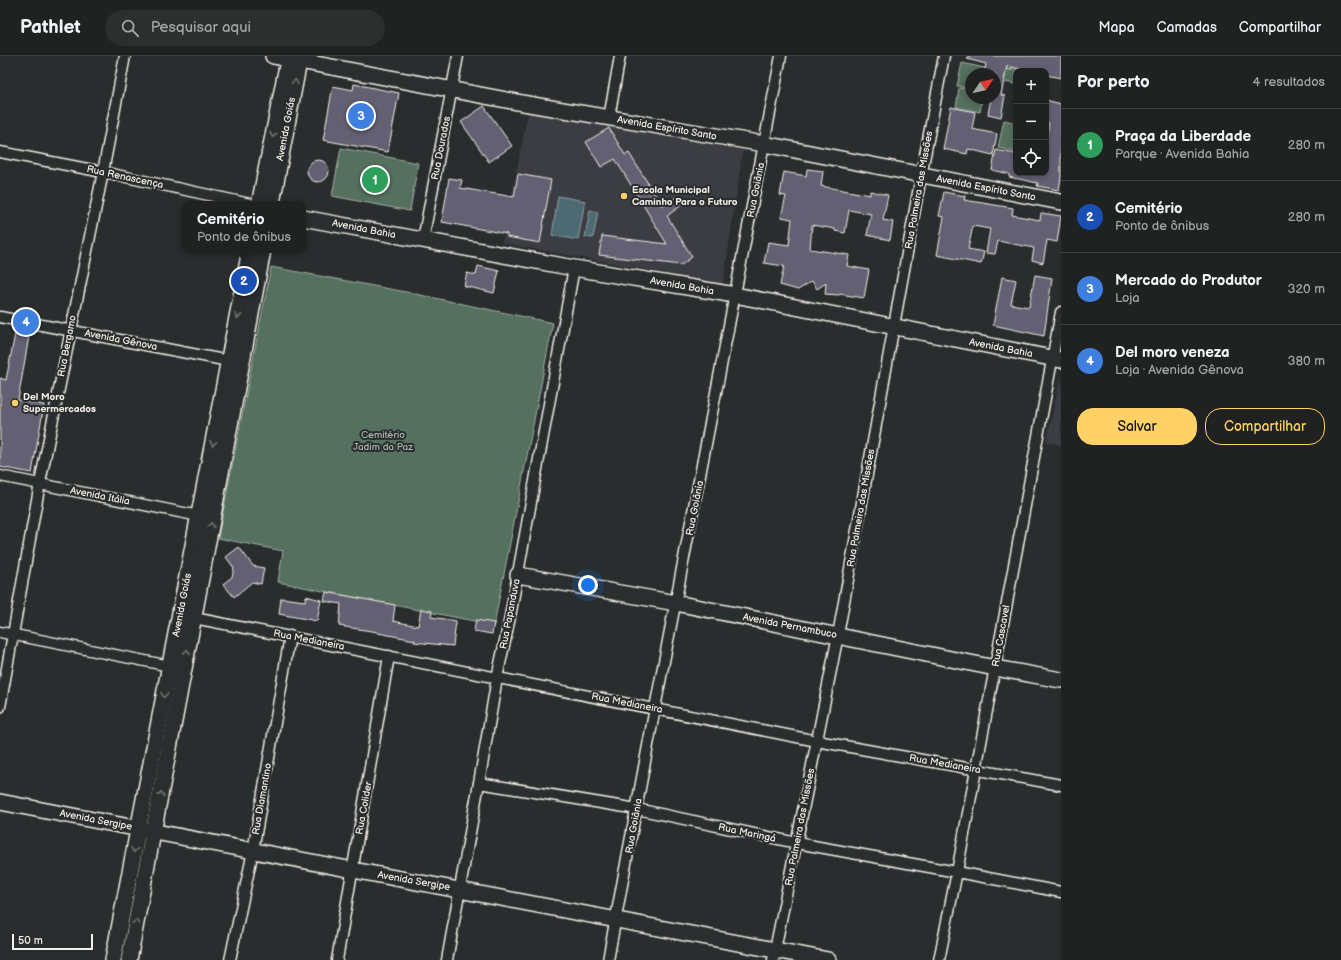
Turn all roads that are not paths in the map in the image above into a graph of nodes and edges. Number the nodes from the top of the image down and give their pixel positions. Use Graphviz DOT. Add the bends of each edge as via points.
graph roads {
  1 [pos="124,56"];
  2 [pos="458,56"];
  3 [pos="620,56"];
  4 [pos="781,56"];
  5 [pos="944,56"];
  6 [pos="290,58"];
  7 [pos="452,89"];
  8 [pos="609,118"];
  9 [pos="764,144"];
  10 [pos="0,152"];
  11 [pos="103,172"];
  12 [pos="921,176"];
  13 [pos="252,201"];
  14 [pos="262,201"];
  15 [pos="1061,202"];
  16 [pos="306,219"];
  17 [pos="423,240"];
  18 [pos="250,253"];
  19 [pos="262,253"];
  20 [pos="574,268"];
  21 [pos="735,295"];
  22 [pos="1061,312"];
  23 [pos="0,317"];
  24 [pos="894,327"];
  25 [pos="70,330"];
  26 [pos="1056,359"];
  27 [pos="235,362"];
  28 [pos="0,476"];
  29 [pos="40,484"];
  30 [pos="199,516"];
  31 [pos="518,575"];
  32 [pos="676,603"];
  33 [pos="194,618"];
  34 [pos="0,632"];
  35 [pos="13,635"];
  36 [pos="838,635"];
  37 [pos="290,636"];
  38 [pos="389,656"];
  39 [pos="170,666"];
  40 [pos="995,668"];
  41 [pos="496,678"];
  42 [pos="1061,680"];
  43 [pos="0,707"];
  44 [pos="655,708"];
  45 [pos="817,741"];
  46 [pos="976,769"];
  47 [pos="480,783"];
  48 [pos="1061,785"];
  49 [pos="0,802"];
  50 [pos="637,809"];
  51 [pos="138,829"];
  52 [pos="154,832"];
  53 [pos="797,844"];
  54 [pos="253,851"];
  55 [pos="353,870"];
  56 [pos="957,872"];
  57 [pos="460,890"];
  58 [pos="1061,892"];
  59 [pos="616,919"];
  60 [pos="774,955"];
  61 [pos="113,960"];
  62 [pos="129,960"];
  63 [pos="230,960"];
  64 [pos="337,960"];
  65 [pos="447,960"];
  66 [pos="608,960"];
  67 [pos="828,960"];
  68 [pos="939,960"];
  1 -- 11 [label="street, Rua Bergamo"];
  2 -- 7 [label="street, Rua Dourados"];
  3 -- 8 [label="street"];
  4 -- 9 [label="street, Rua Goiânia"];
  5 -- 12 [label="street, Rua Palmeira das Missões"];
  6 -- 7 [label="street, Avenida Espírito Santo"];
  6 -- 14 [label="street, Avenida Goiás"];
  7 -- 8 [label="street, Avenida Espírito Santo"];
  7 -- 17 [label="street, Rua Dourados"];
  8 -- 9 [label="street, Avenida Espírito Santo"];
  9 -- 12 [label="street, Avenida Espírito Santo"];
  9 -- 21 [label="street, Rua Goiânia"];
  10 -- 11 [label="street, Rua Renascença"];
  11 -- 13 [label="street, Rua Renascença"];
  11 -- 25 [label="street, Rua Bergamo"];
  12 -- 15 [label="street, Avenida Espírito Santo"];
  12 -- 24 [label="street, Rua Palmeira das Missões"];
  16 -- 17 [label="street, Avenida Bahia"];
  17 -- 20 [label="street, Avenida Bahia"];
  18 -- 27 [label="street, Avenida Goiás, one-way"];
  19 -- 27 [label="street, Avenida Goiás"];
  20 -- 21 [label="street, Avenida Bahia"];
  20 -- 31 [label="street, Rua Papanduva"];
  21 -- 24 [label="street, Avenida Bahia"];
  21 -- 32 [label="street, Rua Goiânia"];
  22 -- 26 [label="street, Rua Cascavel"];
  23 -- 25 [label="street, Avenida Gênova"];
  24 -- 26 [label="street, Avenida Bahia"];
  24 -- 36 [label="street, Rua Palmeira das Missões"];
  25 -- 27 [label="street, Avenida Gênova"];
  25 -- 29 [label="street, Rua Bergamo"];
  26 -- 40 [label="street, Rua Cascavel"];
  27 -- 30 [label="street, Avenida Goiás, one-way"];
  33 -- 27 [label="street, Avenida Goiás, one-way"];
  28 -- 29 [label="street, Avenida Itália"];
  29 -- 30 [label="street, Avenida Itália"];
  29 -- 35 [label="street, Rua Bergamo"];
  30 -- 39 [label="street, Avenida Goiás"];
  31 -- 32 [label="street, Avenida Pernambuco"];
  31 -- 41 [label="street, Rua Papanduva"];
  32 -- 36 [label="street, Avenida Pernambuco"];
  32 -- 44 [label="street, Rua Goiânia"];
  33 -- 37 [label="street, Rua Medianeira"];
  52 -- 33 [label="street, Avenida Goiás, one-way"];
  34 -- 35 [label="street"];
  35 -- 39 [label="street"];
  35 -- 43 [label="street, Rua Bergamo"];
  36 -- 40 [label="street, Avenida Pernambuco"];
  36 -- 45 [label="street, Rua Palmeira das Missões"];
  37 -- 38 [label="street, Rua Medianeira"];
  37 -- 54 [label="street, Rua Diamantino"];
  38 -- 41 [label="street, Rua Medianeira"];
  38 -- 55 [label="street, Rua Colider"];
  39 -- 51 [label="street, Avenida Goiás, one-way"];
  40 -- 42 [label="street, Avenida Pernambuco"];
  40 -- 46 [label="street, Rua Cascavel"];
  41 -- 44 [label="street, Rua Medianeira"];
  41 -- 47 [label="street, Rua Papanduva"];
  44 -- 45 [label="street, Rua Medianeira"];
  44 -- 50 [label="street, Rua Goiânia"];
  45 -- 46 [label="street, Rua Medianeira"];
  45 -- 53 [label="street, Rua Palmeira das Missões"];
  46 -- 48 [label="street, Rua Medianeira"];
  46 -- 56 [label="street, Rua Cascavel"];
  47 -- 50 [label="street, Rua Maringá"];
  47 -- 57 [label="street, Rua Papanduva"];
  49 -- 51 [label="street, Avenida Sergipe"];
  50 -- 53 [label="street, Rua Maringá"];
  50 -- 59 [label="street, Rua Goiânia"];
  51 -- 52 [label="street, Avenida Sergipe"];
  51 -- 61 [label="street, Avenida Goiás, one-way"];
  52 -- 54 [label="street, Avenida Sergipe"];
  62 -- 52 [label="street, Avenida Goiás, one-way"];
  53 -- 56 [label="street, Rua Maringá"];
  53 -- 60 [label="street, Rua Palmeira das Missões"];
  54 -- 55 [label="street, Avenida Sergipe"];
  54 -- 63 [label="street, Rua Diamantino"];
  55 -- 57 [label="street, Avenida Sergipe"];
  55 -- 64 [label="street, Rua Colider"];
  56 -- 58 [label="street, Rua Maringá"];
  56 -- 68 [label="street, Rua Cascavel"];
  57 -- 59 [label="street, Avenida Sergipe"];
  57 -- 65 [label="street, Rua Papanduva"];
  59 -- 60 [label="street, Avenida Sergipe"];
  59 -- 66 [label="street, Rua Goiânia"];
  60 -- 67 [label="street, Avenida Sergipe"];
}
